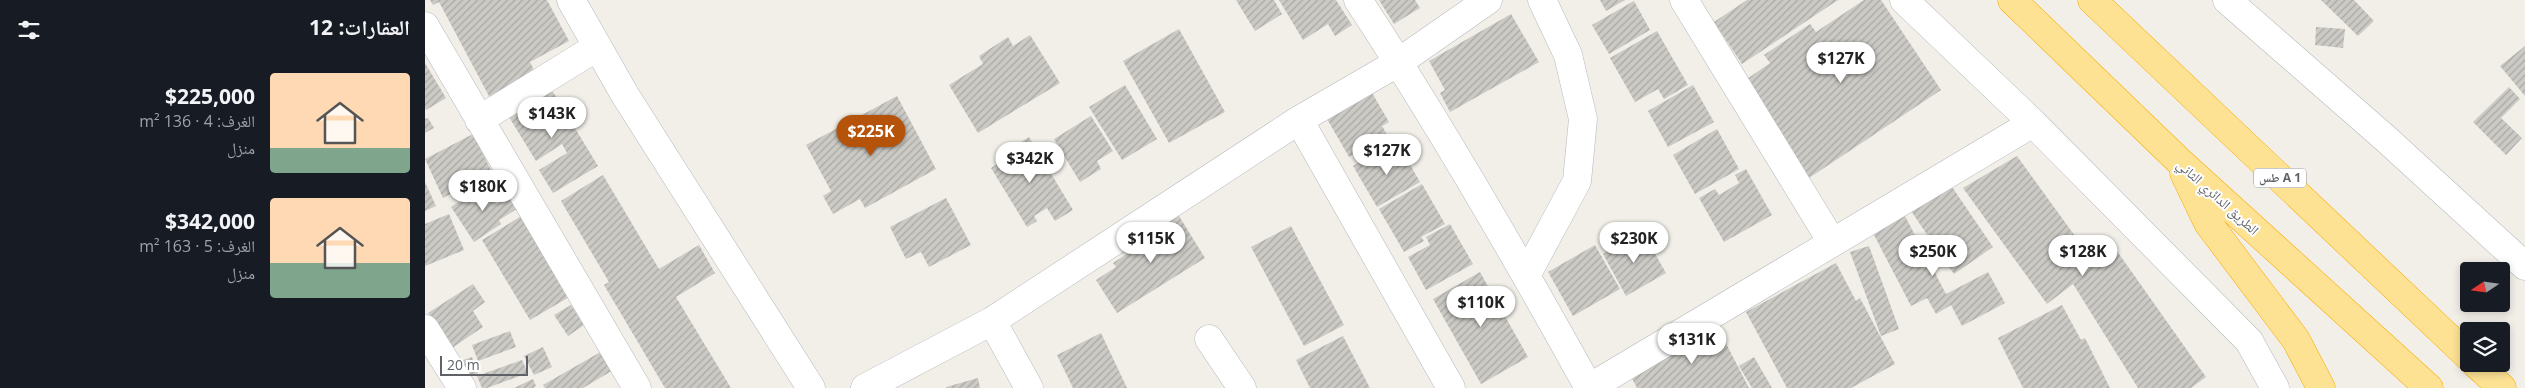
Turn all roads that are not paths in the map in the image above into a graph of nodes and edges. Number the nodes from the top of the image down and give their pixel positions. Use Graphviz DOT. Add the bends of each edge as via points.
graph roads {
  1 [pos="571,0"];
  2 [pos="1358,0"];
  3 [pos="1489,0"];
  4 [pos="1542,0"];
  5 [pos="1684,0"];
  6 [pos="1904,0"];
  7 [pos="2012,0"];
  8 [pos="2092,0"];
  9 [pos="2227,0"];
  10 [pos="425,26"];
  11 [pos="597,47"];
  12 [pos="1399,62"];
  13 [pos="479,120"];
  14 [pos="1299,120"];
  15 [pos="2033,124"];
  16 [pos="2178,160"];
  17 [pos="1832,242"];
  18 [pos="2525,266"];
  19 [pos="1527,274"];
  20 [pos="992,321"];
  21 [pos="425,328"];
  22 [pos="1209,339"];
  23 [pos="2460,348"];
  24 [pos="2485,372"];
  25 [pos="462,388"];
  26 [pos="637,388"];
  27 [pos="811,388"];
  28 [pos="865,388"];
  29 [pos="1029,388"];
  30 [pos="1242,388"];
  31 [pos="1451,388"];
  32 [pos="1589,388"];
  33 [pos="2275,388"];
  34 [pos="2321,388"];
  35 [pos="2429,388"];
  36 [pos="2502,388"];
  1 -- 11 [label="street"];
  2 -- 12 [label="street"];
  3 -- 12 [label="street"];
  4 -- 19 [label="street" via="1568,55 1583,119 1577,181"];
  5 -- 17 [label="street"];
  6 -- 15 [label="street"];
  7 -- 16 [label="highway, الطريق الدائري الثاني"];
  8 -- 23 [label="highway, طس A 1"];
  9 -- 18 [label="street"];
  10 -- 13 [label="street"];
  11 -- 13 [label="street"];
  11 -- 27 [label="street"];
  12 -- 14 [label="street"];
  12 -- 19 [label="street"];
  13 -- 26 [label="street"];
  14 -- 20 [label="street"];
  14 -- 31 [label="street"];
  15 -- 17 [label="street"];
  15 -- 33 [label="street" via="2249,341"];
  16 -- 34 [label="highway" via="2208,222 2296,340"];
  16 -- 35 [label="highway, الطريق الدائري الثاني"];
  17 -- 32 [label="street"];
  19 -- 32 [label="street"];
  20 -- 28 [label="street"];
  20 -- 29 [label="street"];
  21 -- 25 [label="street"];
  22 -- 30 [label="street"];
  24 -- 36 [label="highway"];
}
